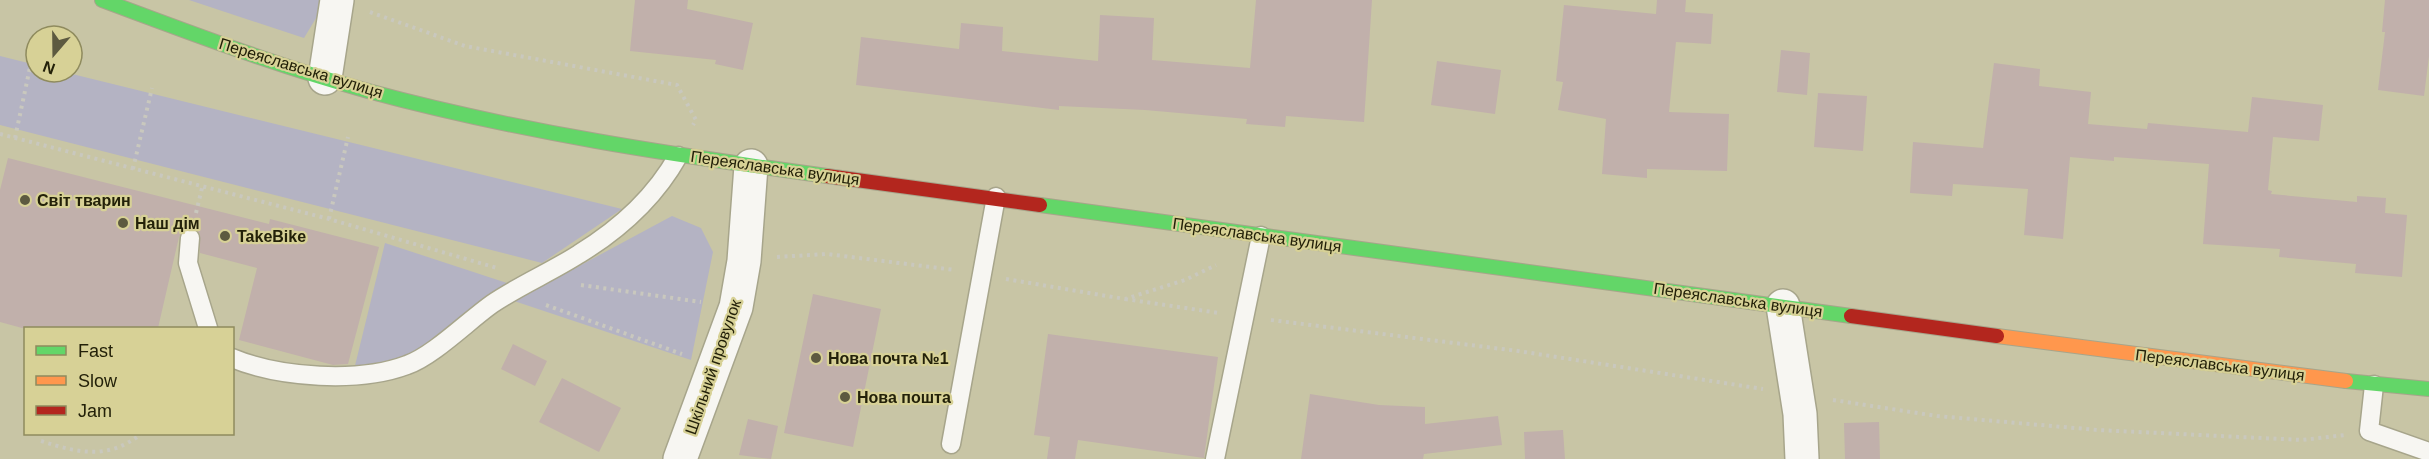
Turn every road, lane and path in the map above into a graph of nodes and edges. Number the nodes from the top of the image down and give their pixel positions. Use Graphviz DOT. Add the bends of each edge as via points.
graph roads {
  1 [pos="102,0"];
  2 [pos="350,3"];
  3 [pos="325,78"];
  4 [pos="26,84"];
  5 [pos="152,88"];
  6 [pos="0,134"];
  7 [pos="348,136"];
  8 [pos="15,138"];
  9 [pos="678,156"];
  10 [pos="751,166"];
  11 [pos="133,169"];
  12 [pos="996,197"];
  13 [pos="328,219"];
  14 [pos="1261,236"];
  15 [pos="190,238"];
  16 [pos="535,279"];
  17 [pos="511,291"];
  18 [pos="1125,299"];
  19 [pos="1783,306"];
  20 [pos="736,307"];
  21 [pos="1244,317"];
  22 [pos="208,327"];
  23 [pos="234,359"];
  24 [pos="716,368"];
  25 [pos="2374,385"];
  26 [pos="2429,390"];
  27 [pos="1797,394"];
  28 [pos="2369,431"];
  29 [pos="140,435"];
  30 [pos="41,441"];
  31 [pos="951,444"];
  32 [pos="2429,452"];
  33 [pos="680,459"];
  34 [pos="1215,459"];
  35 [pos="1802,459"];
  1 -- 3 [label="main road, Переяславська вулиця"];
  2 -- 3 [label="street"];
  2 -- 9 [label="path" via="465,46 677,85 696,120"];
  3 -- 9 [label="main road, Переяславська вулиця" via="518,126"];
  4 -- 8 [label="path"];
  5 -- 11 [label="path"];
  6 -- 8 [label="path"];
  7 -- 13 [label="path"];
  8 -- 11 [label="path"];
  9 -- 10 [label="main road, Переяславська вулиця"];
  9 -- 16 [label="lane" via="658,189 638,209 580,254"];
  10 -- 12 [label="main road, Переяславська вулиця"];
  10 -- 20 [label="street, Шкільний провулок" via="744,261"];
  11 -- 13 [label="path"];
  12 -- 14 [label="main road, Переяславська вулиця"];
  12 -- 31 [label="lane"];
  13 -- 16 [label="path"];
  14 -- 19 [label="main road, Переяславська вулиця"];
  14 -- 21 [label="lane"];
  15 -- 22 [label="lane" via="188,263"];
  16 -- 17 [label="lane"];
  16 -- 20 [label="path"];
  17 -- 23 [label="lane" via="421,358 398,368 306,375"];
  17 -- 24 [label="path"];
  18 -- 21 [label="path"];
  19 -- 25 [label="main road, Переяславська вулиця"];
  19 -- 27 [label="street"];
  20 -- 24 [label="street, Шкільний провулок"];
  21 -- 27 [label="path" via="1518,351"];
  21 -- 34 [label="lane"];
  24 -- 33 [label="street, Шкільний провулок"];
  25 -- 26 [label="main road, Переяславська вулиця"];
  25 -- 28 [label="lane"];
  27 -- 28 [label="path" via="1936,416 2098,430 2302,440"];
  27 -- 35 [label="street"];
  28 -- 32 [label="lane"];
  29 -- 30 [label="path" via="122,452 107,457"];
}
